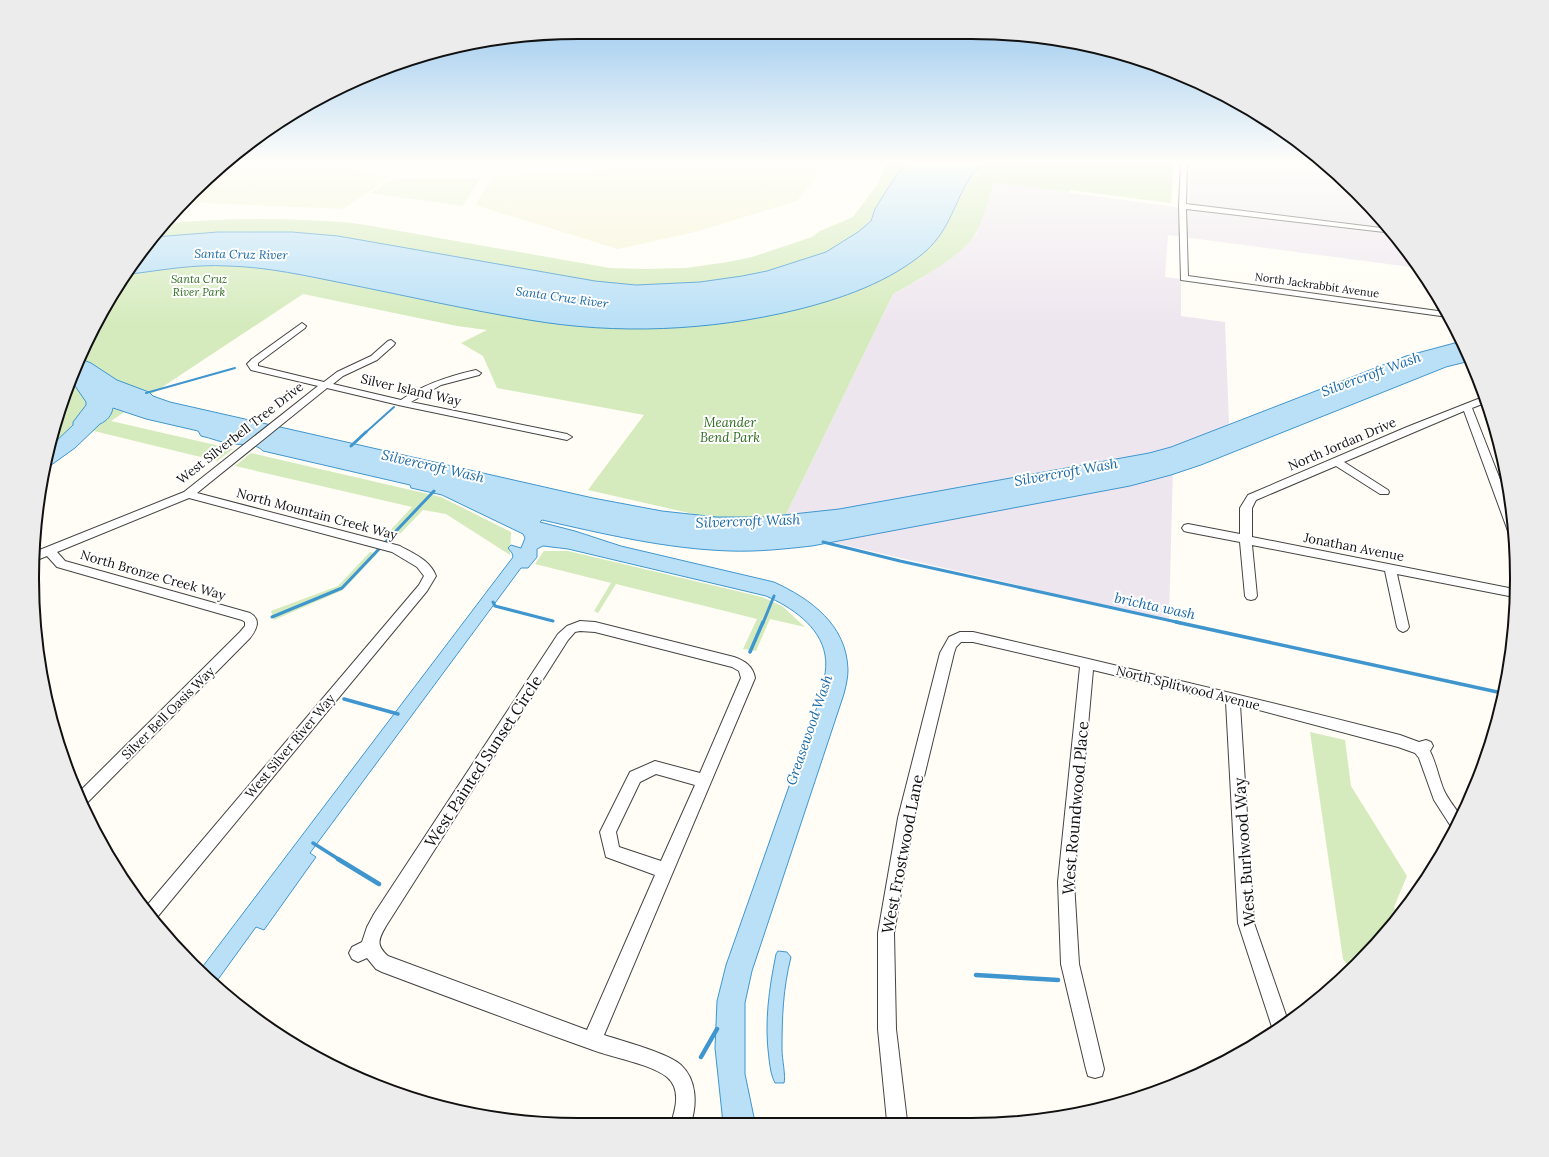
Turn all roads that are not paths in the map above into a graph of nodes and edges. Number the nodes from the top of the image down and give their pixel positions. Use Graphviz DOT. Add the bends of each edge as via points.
graph roads {
  1 [pos="1182,216"];
  2 [pos="1266,216"];
  3 [pos="1382,230"];
  4 [pos="1441,314"];
  5 [pos="302,326"];
  6 [pos="391,343"];
  7 [pos="476,373"];
  8 [pos="325,385"];
  9 [pos="1480,402"];
  10 [pos="403,403"];
  11 [pos="1467,407"];
  12 [pos="567,437"];
  13 [pos="1336,461"];
  14 [pos="1384,492"];
  15 [pos="188,494"];
  16 [pos="1505,507"];
  17 [pos="1188,528"];
  18 [pos="1246,540"];
  19 [pos="49,551"];
  20 [pos="40,555"];
  21 [pos="1390,568"];
  22 [pos="432,575"];
  23 [pos="1510,592"];
  24 [pos="1251,596"];
  25 [pos="257,621"];
  26 [pos="1403,627"];
  27 [pos="954,637"];
  28 [pos="1087,663"];
  29 [pos="1233,698"];
  30 [pos="704,781"];
  31 [pos="85,796"];
  32 [pos="1453,818"];
  33 [pos="664,870"];
  34 [pos="153,910"];
  35 [pos="1279,1021"];
  36 [pos="592,1040"];
  37 [pos="1095,1069"];
  38 [pos="683,1118"];
  39 [pos="897,1118"];
  1 -- 4 [label="street, North Jackrabbit Avenue" via="1184,278"];
  2 -- 3 [label="street"];
  5 -- 8 [label="street, Silver Island Way" via="251,366 258,370"];
  6 -- 8 [label="street, West Silverbell Tree Drive" via="374,358 340,374"];
  7 -- 10 [label="street" via="441,381 416,392"];
  8 -- 10 [label="street, Silver Island Way"];
  8 -- 15 [label="street, West Silverbell Tree Drive"];
  9 -- 11 [label="street, North Jordan Drive"];
  10 -- 12 [label="street, Silver Island Way"];
  11 -- 13 [label="street, North Jordan Drive"];
  11 -- 16 [label="street"];
  13 -- 14 [label="street"];
  13 -- 18 [label="street, North Jordan Drive" via="1252,498 1246,508"];
  15 -- 19 [label="street, West Silverbell Tree Drive"];
  15 -- 22 [label="street, North Mountain Creek Way" via="396,550 422,565"];
  17 -- 18 [label="street, Jonathan Avenue"];
  18 -- 21 [label="street, Jonathan Avenue"];
  18 -- 24 [label="street, North Jordan Drive"];
  19 -- 20 [label="street, West Silverbell Tree Drive"];
  19 -- 25 [label="street, North Bronze Creek Way" via="61,564"];
  21 -- 23 [label="street, Jonathan Avenue"];
  21 -- 26 [label="street"];
  22 -- 34 [label="street, West Silver River Way"];
  25 -- 31 [label="street, Silver Bell Oasis Way"];
  27 -- 28 [label="street, North Splitwood Avenue" via="973,637"];
  27 -- 39 [label="street, West Frostwood Lane" via="947,653 906,818 886,933 887,1029"];
  28 -- 29 [label="street, North Splitwood Avenue"];
  28 -- 37 [label="street, West Roundwood Place" via="1066,882 1070,964"];
  29 -- 32 [label="street, North Splitwood Avenue" via="1423,747 1436,790"];
  29 -- 35 [label="street, West Burlwood Way" via="1246,924"];
  30 -- 33 [label="street, West Painted Sunset Circle"];
  30 -- 33 [label="street" via="655,767 635,777 608,832 612,852"];
  30 -- 36 [label="street, West Painted Sunset Circle" via="750,671 734,662 603,628 573,625 380,920 364,950 382,963"];
  33 -- 36 [label="street, West Painted Sunset Circle"];
  36 -- 38 [label="street, West Painted Sunset Circle" via="673,1070 684,1085 686,1100"];
}
